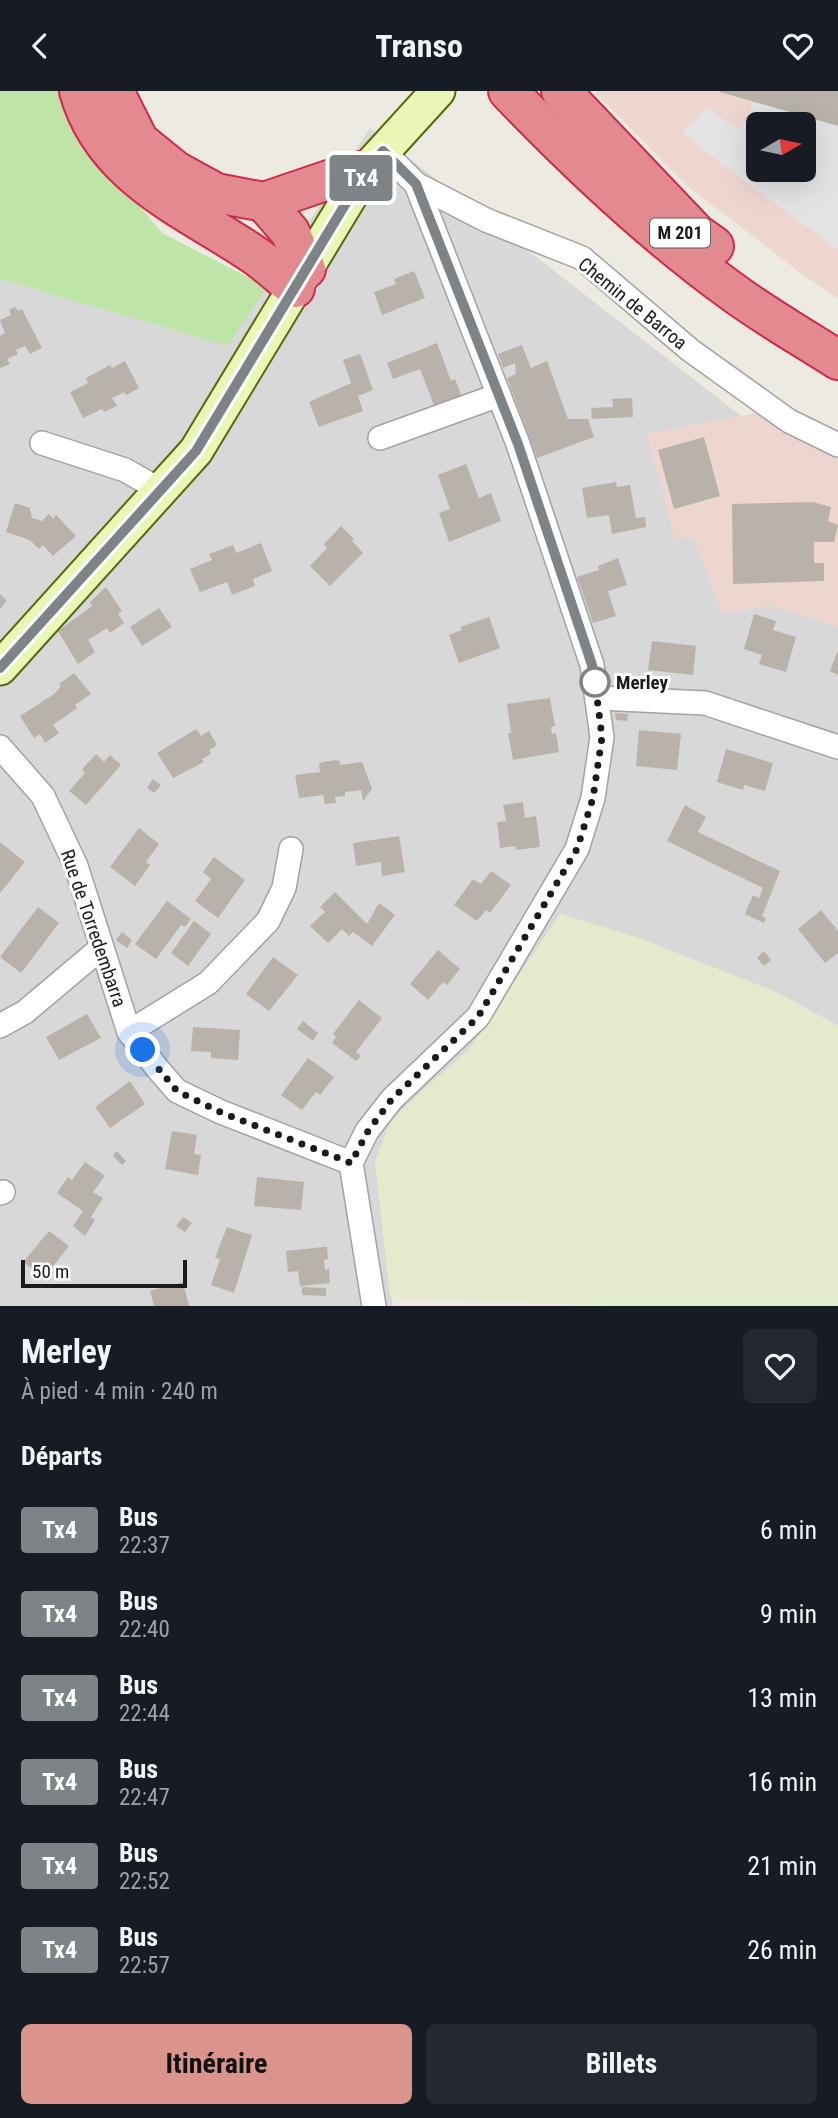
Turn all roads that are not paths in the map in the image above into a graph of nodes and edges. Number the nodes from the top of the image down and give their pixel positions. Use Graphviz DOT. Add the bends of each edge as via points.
graph roads {
  1 [pos="79,91"];
  2 [pos="114,91"];
  3 [pos="508,91"];
  4 [pos="546,91"];
  5 [pos="561,91"];
  6 [pos="435,94"];
  7 [pos="375,161"];
  8 [pos="416,184"];
  9 [pos="264,202"];
  10 [pos="301,279"];
  11 [pos="838,329"];
  12 [pos="838,348"];
  13 [pos="838,360"];
  14 [pos="499,395"];
  15 [pos="380,438"];
  16 [pos="41,443"];
  17 [pos="838,445"];
  18 [pos="160,490"];
  19 [pos="0,668"];
  20 [pos="598,698"];
  21 [pos="0,747"];
  22 [pos="838,747"];
  23 [pos="291,849"];
  24 [pos="101,948"];
  25 [pos="0,1026"];
  26 [pos="129,1032"];
  27 [pos="351,1163"];
  28 [pos="374,1306"];
  1 -- 10 [label="highway" via="103,145 126,170 255,256"];
  2 -- 9 [label="highway" via="139,141 176,171 216,193"];
  3 -- 13 [label="highway" via="617,199 667,240 730,291"];
  4 -- 12 [label="highway, M 201" via="668,224 762,299"];
  5 -- 11 [label="highway, M 201" via="697,235 785,298"];
  6 -- 7 [label="street"];
  7 -- 8 [label="street"];
  7 -- 9 [label="highway"];
  7 -- 10 [label="street"];
  8 -- 14 [label="street"];
  8 -- 17 [label="street, Chemin de Barroa" via="486,220 582,258 690,350 789,421"];
  9 -- 10 [label="highway" via="290,232"];
  10 -- 18 [label="street" via="196,451"];
  14 -- 15 [label="street"];
  14 -- 20 [label="street" via="592,665"];
  16 -- 18 [label="street" via="125,470"];
  18 -- 19 [label="street"];
  20 -- 22 [label="street" via="705,703"];
  20 -- 27 [label="street" via="602,737 593,798 577,849 478,1017 392,1099"];
  21 -- 24 [label="street, Rue de Torredembarra" via="43,796 76,866"];
  23 -- 26 [label="street" via="284,888 268,921 208,983"];
  24 -- 25 [label="street" via="25,1012"];
  24 -- 26 [label="street, Rue de Torredembarra"];
  26 -- 27 [label="street, Rue de Torredembarra" via="177,1091"];
  27 -- 28 [label="street"];
}
